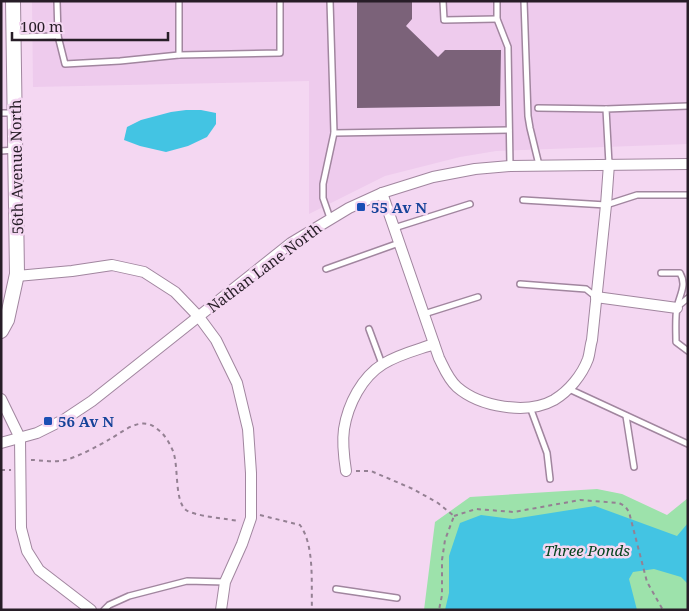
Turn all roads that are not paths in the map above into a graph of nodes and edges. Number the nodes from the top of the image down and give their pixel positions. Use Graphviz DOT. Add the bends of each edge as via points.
graph roads {
  1 [pos="14,1"];
  2 [pos="57,1"];
  3 [pos="179,1"];
  4 [pos="280,1"];
  5 [pos="330,1"];
  6 [pos="443,1"];
  7 [pos="497,1"];
  8 [pos="524,1"];
  9 [pos="497,20"];
  10 [pos="58,36"];
  11 [pos="14,37"];
  12 [pos="179,55"];
  13 [pos="688,106"];
  14 [pos="538,108"];
  15 [pos="606,109"];
  16 [pos="8,113"];
  17 [pos="509,130"];
  18 [pos="334,133"];
  19 [pos="8,151"];
  20 [pos="609,164"];
  21 [pos="688,164"];
  22 [pos="539,165"];
  23 [pos="510,166"];
  24 [pos="382,193"];
  25 [pos="688,195"];
  26 [pos="523,200"];
  27 [pos="470,204"];
  28 [pos="606,205"];
  29 [pos="330,218"];
  30 [pos="394,228"];
  31 [pos="399,242"];
  32 [pos="326,269"];
  33 [pos="660,273"];
  34 [pos="17,276"];
  35 [pos="520,284"];
  36 [pos="478,297"];
  37 [pos="596,297"];
  38 [pos="688,298"];
  39 [pos="677,308"];
  40 [pos="424,314"];
  41 [pos="199,317"];
  42 [pos="369,329"];
  43 [pos="1,331"];
  44 [pos="434,344"];
  45 [pos="688,351"];
  46 [pos="382,364"];
  47 [pos="568,389"];
  48 [pos="1,399"];
  49 [pos="530,406"];
  50 [pos="626,416"];
  51 [pos="20,438"];
  52 [pos="1,443"];
  53 [pos="688,444"];
  54 [pos="634,467"];
  55 [pos="346,472"];
  56 [pos="550,479"];
  57 [pos="225,582"];
  58 [pos="336,590"];
  59 [pos="398,598"];
  60 [pos="90,610"];
  61 [pos="104,610"];
  62 [pos="221,610"];
  1 -- 11 [label="street, 56th Avenue North"];
  2 -- 10 [label="lane"];
  3 -- 12 [label="lane"];
  4 -- 12 [label="lane" via="280,53"];
  5 -- 18 [label="lane"];
  6 -- 9 [label="lane" via="444,20"];
  7 -- 9 [label="lane"];
  8 -- 22 [label="lane" via="528,116"];
  9 -- 17 [label="lane" via="508,47"];
  10 -- 11 [label="lane"];
  10 -- 12 [label="lane" via="65,64"];
  11 -- 16 [label="street, 56th Avenue North"];
  13 -- 15 [label="lane"];
  14 -- 15 [label="lane"];
  15 -- 20 [label="lane"];
  16 -- 19 [label="street, 56th Avenue North"];
  17 -- 18 [label="lane"];
  17 -- 23 [label="lane"];
  18 -- 29 [label="lane" via="323,184 323,198"];
  19 -- 34 [label="street, 56th Avenue North"];
  20 -- 21 [label="street, Nathan Lane North"];
  20 -- 22 [label="street, Nathan Lane North"];
  20 -- 28 [label="street"];
  22 -- 23 [label="street, Nathan Lane North"];
  23 -- 24 [label="street, Nathan Lane North" via="433,176"];
  24 -- 29 [label="street, Nathan Lane North"];
  24 -- 30 [label="street"];
  25 -- 28 [label="lane" via="637,195"];
  26 -- 28 [label="lane"];
  27 -- 30 [label="lane"];
  28 -- 37 [label="street"];
  29 -- 41 [label="street, Nathan Lane North" via="291,243"];
  30 -- 31 [label="street"];
  31 -- 32 [label="lane"];
  31 -- 40 [label="street"];
  33 -- 39 [label="lane" via="680,273 683,278"];
  34 -- 41 [label="street" via="112,265 144,272 175,292"];
  34 -- 43 [label="street, 56th Avenue North"];
  35 -- 37 [label="lane" via="586,289"];
  36 -- 40 [label="lane"];
  37 -- 39 [label="street"];
  37 -- 47 [label="street" via="588,358"];
  38 -- 39 [label="lane"];
  39 -- 45 [label="lane" via="676,342"];
  40 -- 44 [label="street"];
  41 -- 51 [label="street, Nathan Lane North" via="92,401 37,433"];
  41 -- 57 [label="street" via="216,340 237,383 248,429 251,518"];
  42 -- 46 [label="lane"];
  44 -- 46 [label="street"];
  44 -- 49 [label="street" via="446,374 468,395 501,407"];
  46 -- 55 [label="street" via="358,389 349,408 344,429"];
  47 -- 49 [label="street" via="554,400"];
  47 -- 50 [label="lane"];
  48 -- 51 [label="street"];
  49 -- 56 [label="lane" via="547,453"];
  50 -- 53 [label="lane"];
  50 -- 54 [label="lane"];
  51 -- 52 [label="street"];
  51 -- 60 [label="street" via="21,528 27,551 38,570"];
  57 -- 61 [label="lane" via="187,581 128,596"];
  57 -- 62 [label="street"];
  58 -- 59 [label="lane"];
}
